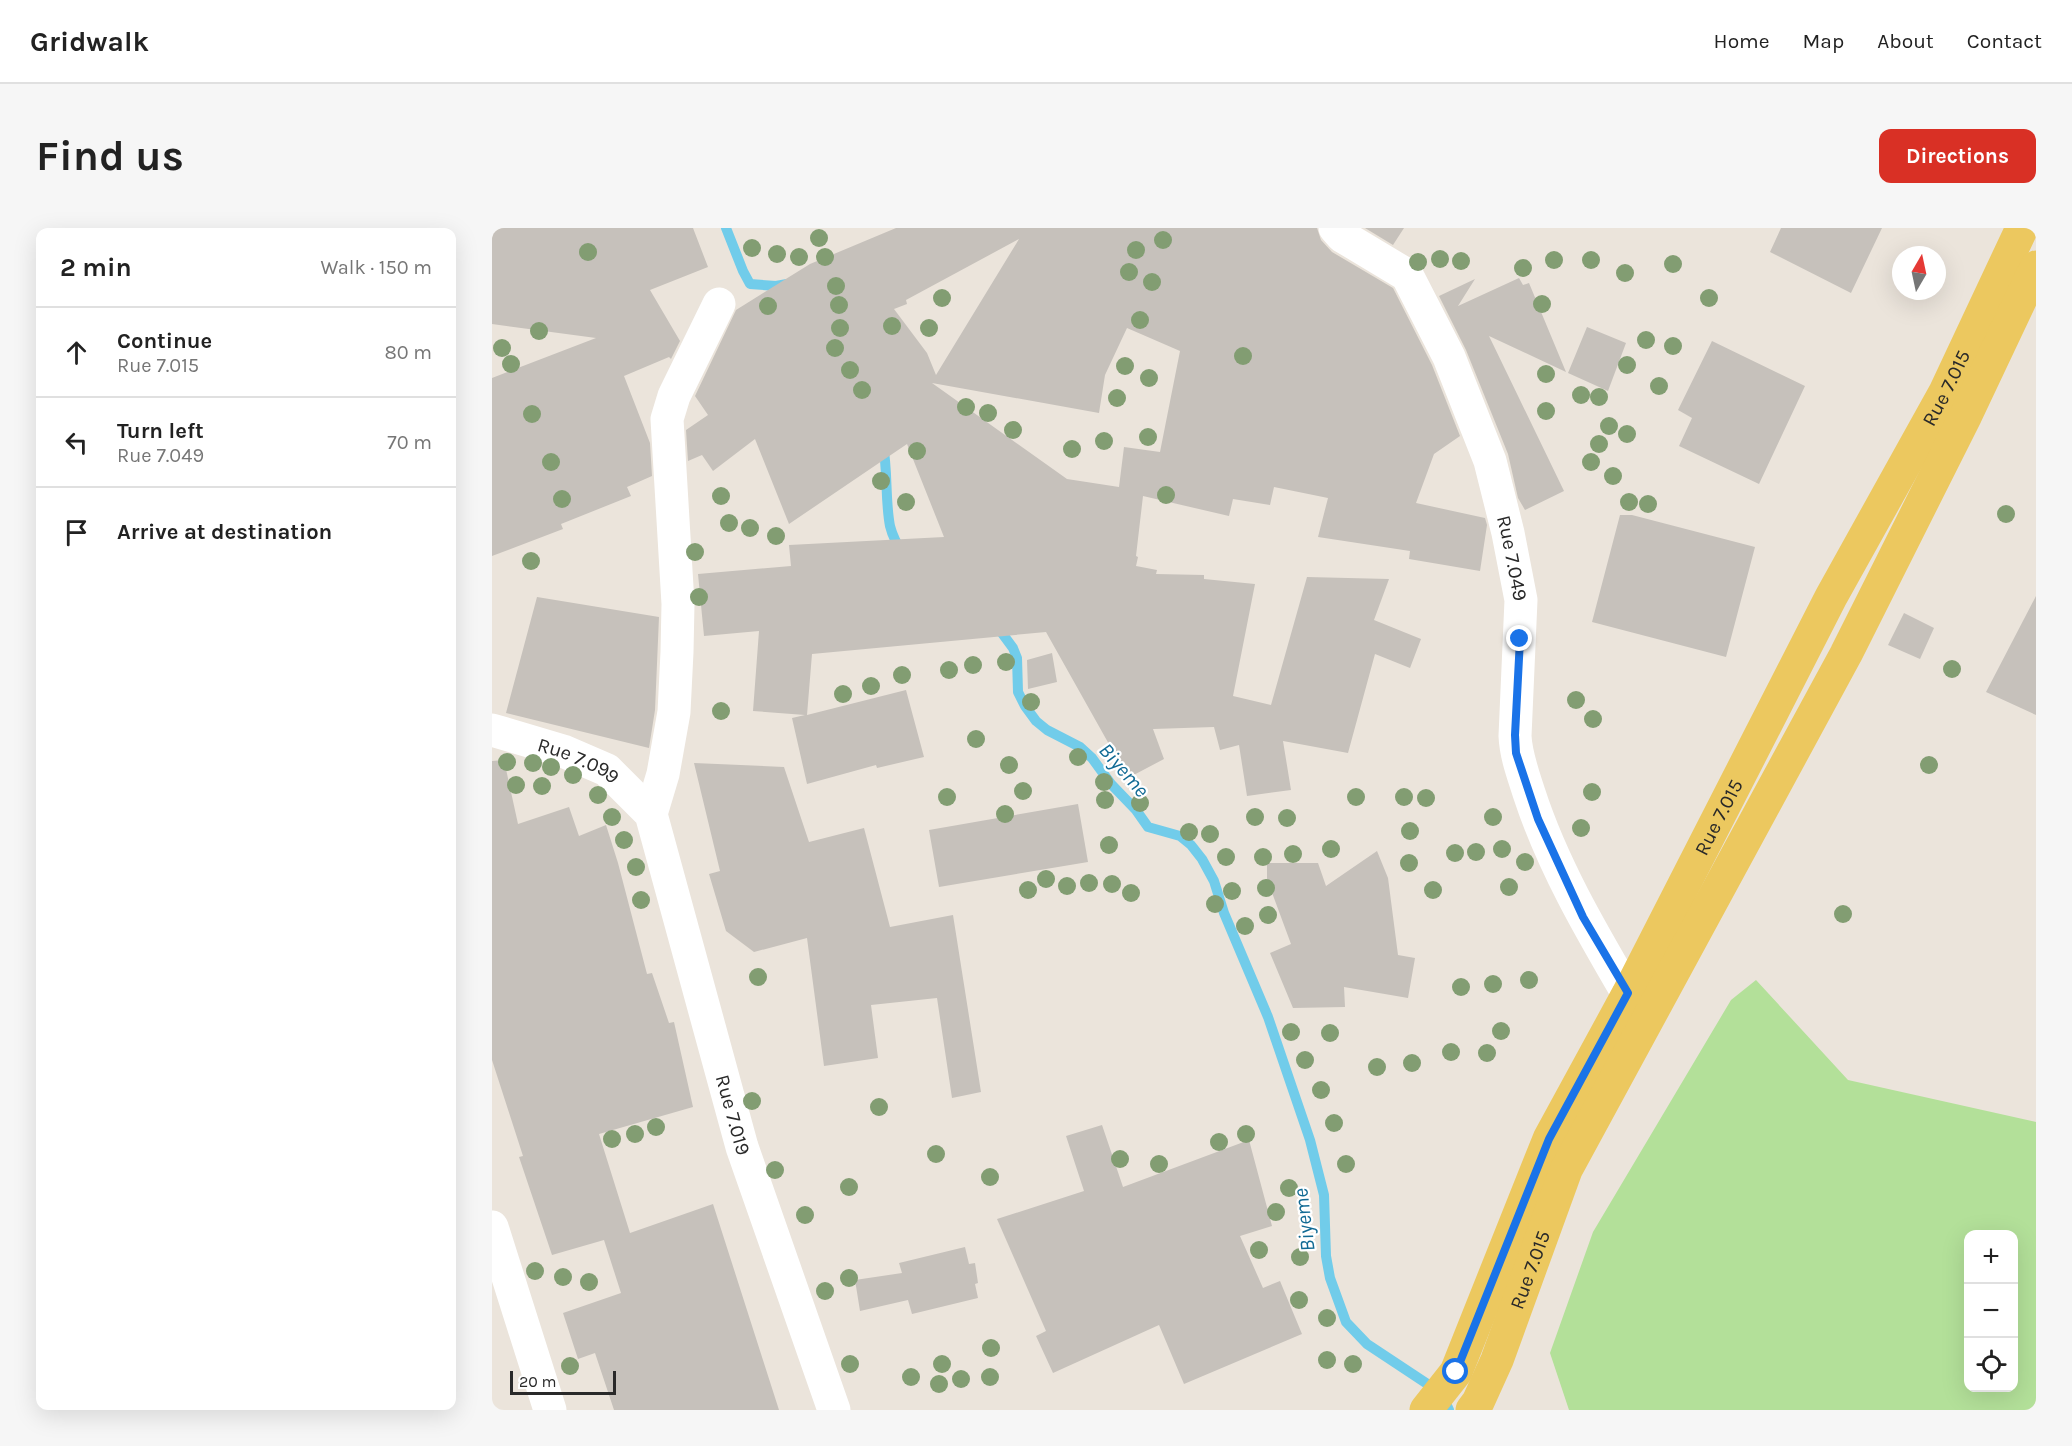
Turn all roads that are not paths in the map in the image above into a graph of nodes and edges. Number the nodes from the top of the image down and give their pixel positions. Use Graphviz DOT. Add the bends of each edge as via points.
graph roads {
  1 [pos="1335,228"];
  2 [pos="2022,228"];
  3 [pos="2036,267"];
  4 [pos="719,304"];
  5 [pos="492,730"];
  6 [pos="651,814"];
  7 [pos="1628,993"];
  8 [pos="492,1227"];
  9 [pos="1475,1406"];
  10 [pos="550,1410"];
  11 [pos="834,1410"];
  12 [pos="1426,1410"];
  1 -- 7 [label="street, Rue 7.049" via="1407,275 1449,357 1490,461 1521,600 1516,753 1542,829 1583,917"];
  2 -- 7 [label="main road, Rue 7.015" via="1945,392 1831,597"];
  3 -- 9 [label="main road, Rue 7.015" via="1846,654 1566,1170 1497,1360"];
  4 -- 6 [label="street" via="674,396 667,419 678,604 677,652 674,712"];
  5 -- 6 [label="street, Rue 7.099" via="563,751 607,770"];
  6 -- 11 [label="street, Rue 7.019" via="742,1147"];
  7 -- 12 [label="main road, Rue 7.015" via="1549,1139 1456,1372"];
  8 -- 10 [label="street"];
}
